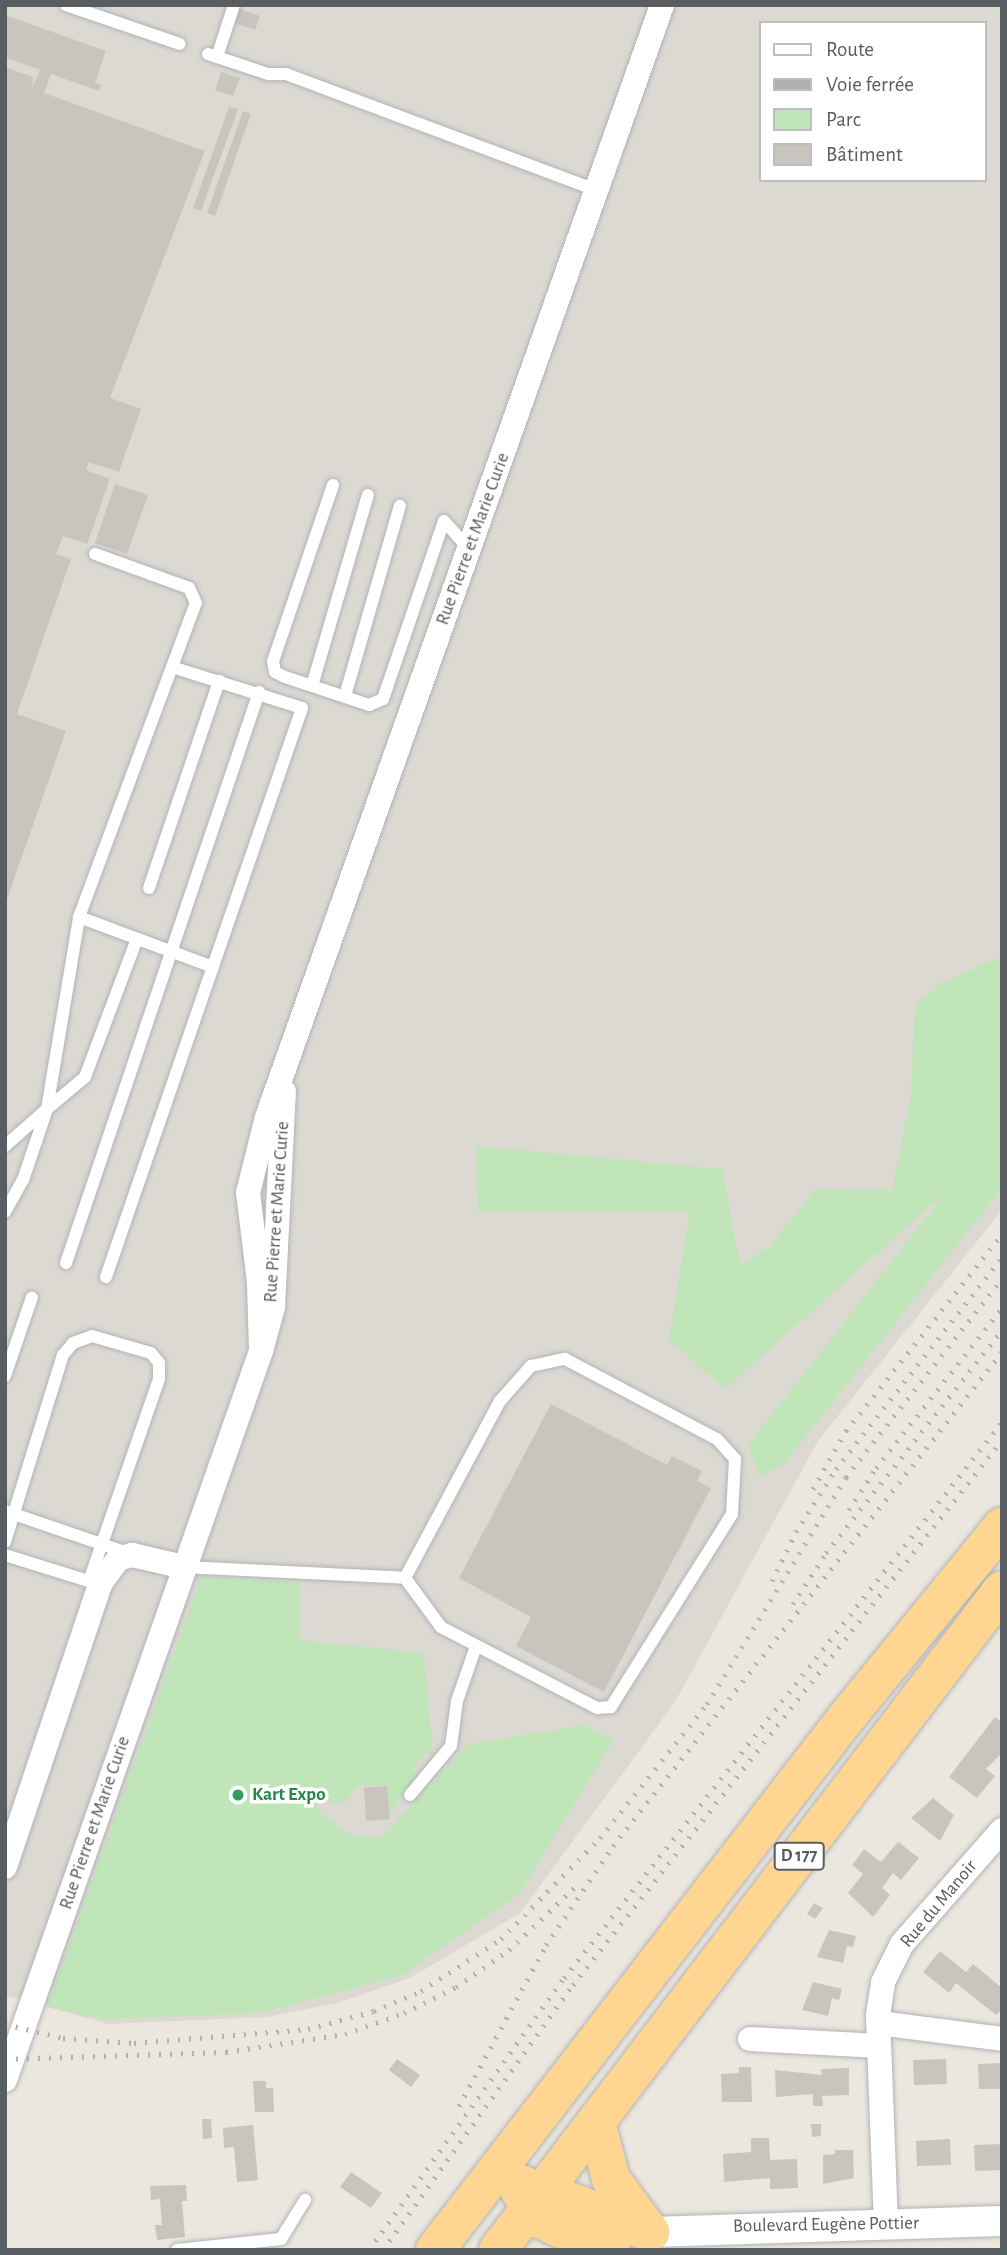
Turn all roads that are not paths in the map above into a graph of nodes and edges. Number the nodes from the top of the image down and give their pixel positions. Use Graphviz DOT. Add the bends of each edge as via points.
graph roads {
  1 [pos="66,5"];
  2 [pos="234,5"];
  3 [pos="662,5"];
  4 [pos="180,44"];
  5 [pos="596,190"];
  6 [pos="333,485"];
  7 [pos="368,495"];
  8 [pos="400,506"];
  9 [pos="469,549"];
  10 [pos="95,554"];
  11 [pos="172,667"];
  12 [pos="219,681"];
  13 [pos="312,686"];
  14 [pos="259,692"];
  15 [pos="345,696"];
  16 [pos="149,888"];
  17 [pos="79,917"];
  18 [pos="136,941"];
  19 [pos="169,951"];
  20 [pos="213,967"];
  21 [pos="47,1109"];
  22 [pos="5,1146"];
  23 [pos="5,1212"];
  24 [pos="66,1263"];
  25 [pos="106,1277"];
  26 [pos="32,1297"];
  27 [pos="5,1376"];
  28 [pos="10,1513"];
  29 [pos="1002,1527"];
  30 [pos="5,1542"];
  31 [pos="102,1545"];
  32 [pos="5,1555"];
  33 [pos="132,1555"];
  34 [pos="184,1567"];
  35 [pos="405,1578"];
  36 [pos="95,1583"];
  37 [pos="1002,1590"];
  38 [pos="476,1646"];
  39 [pos="846,1718"];
  40 [pos="410,1795"];
  41 [pos="1002,1830"];
  42 [pos="5,1867"];
  43 [pos="879,2035"];
  44 [pos="750,2039"];
  45 [pos="1002,2039"];
  46 [pos="5,2080"];
  47 [pos="596,2122"];
  48 [pos="532,2197"];
  49 [pos="305,2200"];
  50 [pos="1002,2221"];
  51 [pos="886,2224"];
  52 [pos="650,2232"];
  53 [pos="612,2238"];
  54 [pos="441,2241"];
  55 [pos="177,2250"];
  56 [pos="498,2250"];
  57 [pos="569,2250"];
  1 -- 4 [label="lane"];
  2 -- 5 [label="lane" via="212,55 268,74 286,74"];
  3 -- 5 [label="street, Rue Pierre et Marie Curie"];
  5 -- 9 [label="street, Rue Pierre et Marie Curie"];
  6 -- 13 [label="lane" via="273,661 275,672"];
  7 -- 13 [label="lane"];
  8 -- 15 [label="lane"];
  9 -- 15 [label="lane" via="444,521 383,699 369,705"];
  9 -- 34 [label="street, Rue Pierre et Marie Curie" via="267,1117 248,1193 259,1282 261,1351"];
  10 -- 11 [label="lane" via="189,588 196,603 194,619"];
  11 -- 12 [label="lane"];
  11 -- 17 [label="lane"];
  12 -- 14 [label="lane"];
  12 -- 16 [label="lane"];
  13 -- 15 [label="lane"];
  14 -- 19 [label="lane"];
  14 -- 20 [label="lane" via="302,708"];
  17 -- 18 [label="lane"];
  17 -- 21 [label="lane"];
  18 -- 19 [label="lane"];
  18 -- 21 [label="lane" via="85,1077"];
  19 -- 20 [label="lane"];
  19 -- 24 [label="lane"];
  20 -- 25 [label="lane"];
  21 -- 22 [label="lane"];
  21 -- 23 [label="lane" via="23,1180"];
  26 -- 27 [label="lane"];
  28 -- 30 [label="lane"];
  28 -- 31 [label="lane"];
  28 -- 31 [label="lane" via="63,1355 73,1343 92,1336 151,1353 159,1363 159,1379"];
  29 -- 39 [label="highway"];
  31 -- 33 [label="lane"];
  31 -- 36 [label="lane"];
  32 -- 36 [label="lane"];
  33 -- 34 [label="street"];
  33 -- 36 [label="street" via="118,1559"];
  34 -- 35 [label="lane"];
  34 -- 46 [label="street, Rue Pierre et Marie Curie"];
  35 -- 38 [label="lane" via="441,1627"];
  35 -- 38 [label="lane" via="500,1401 531,1366 565,1359 717,1439 735,1459 732,1514 611,1707 597,1708"];
  36 -- 42 [label="street"];
  37 -- 47 [label="highway, D 177"];
  38 -- 40 [label="lane" via="457,1701 451,1746"];
  39 -- 48 [label="highway" via="537,2142"];
  39 -- 54 [label="highway"];
  41 -- 43 [label="street, Rue du Manoir" via="902,1944 883,1982"];
  43 -- 44 [label="street"];
  43 -- 45 [label="street"];
  43 -- 51 [label="street, Rue du Manoir"];
  47 -- 48 [label="highway, D 177"];
  47 -- 52 [label="highway" via="611,2179"];
  48 -- 52 [label="highway"];
  48 -- 53 [label="highway" via="566,2231"];
  48 -- 54 [label="highway" via="480,2206"];
  48 -- 56 [label="highway, D 177"];
  49 -- 55 [label="lane" via="281,2239"];
  50 -- 51 [label="street, Boulevard Eugène Pottier"];
  51 -- 52 [label="street, Boulevard Eugène Pottier"];
  52 -- 53 [label="highway"];
  53 -- 57 [label="highway"];
}
